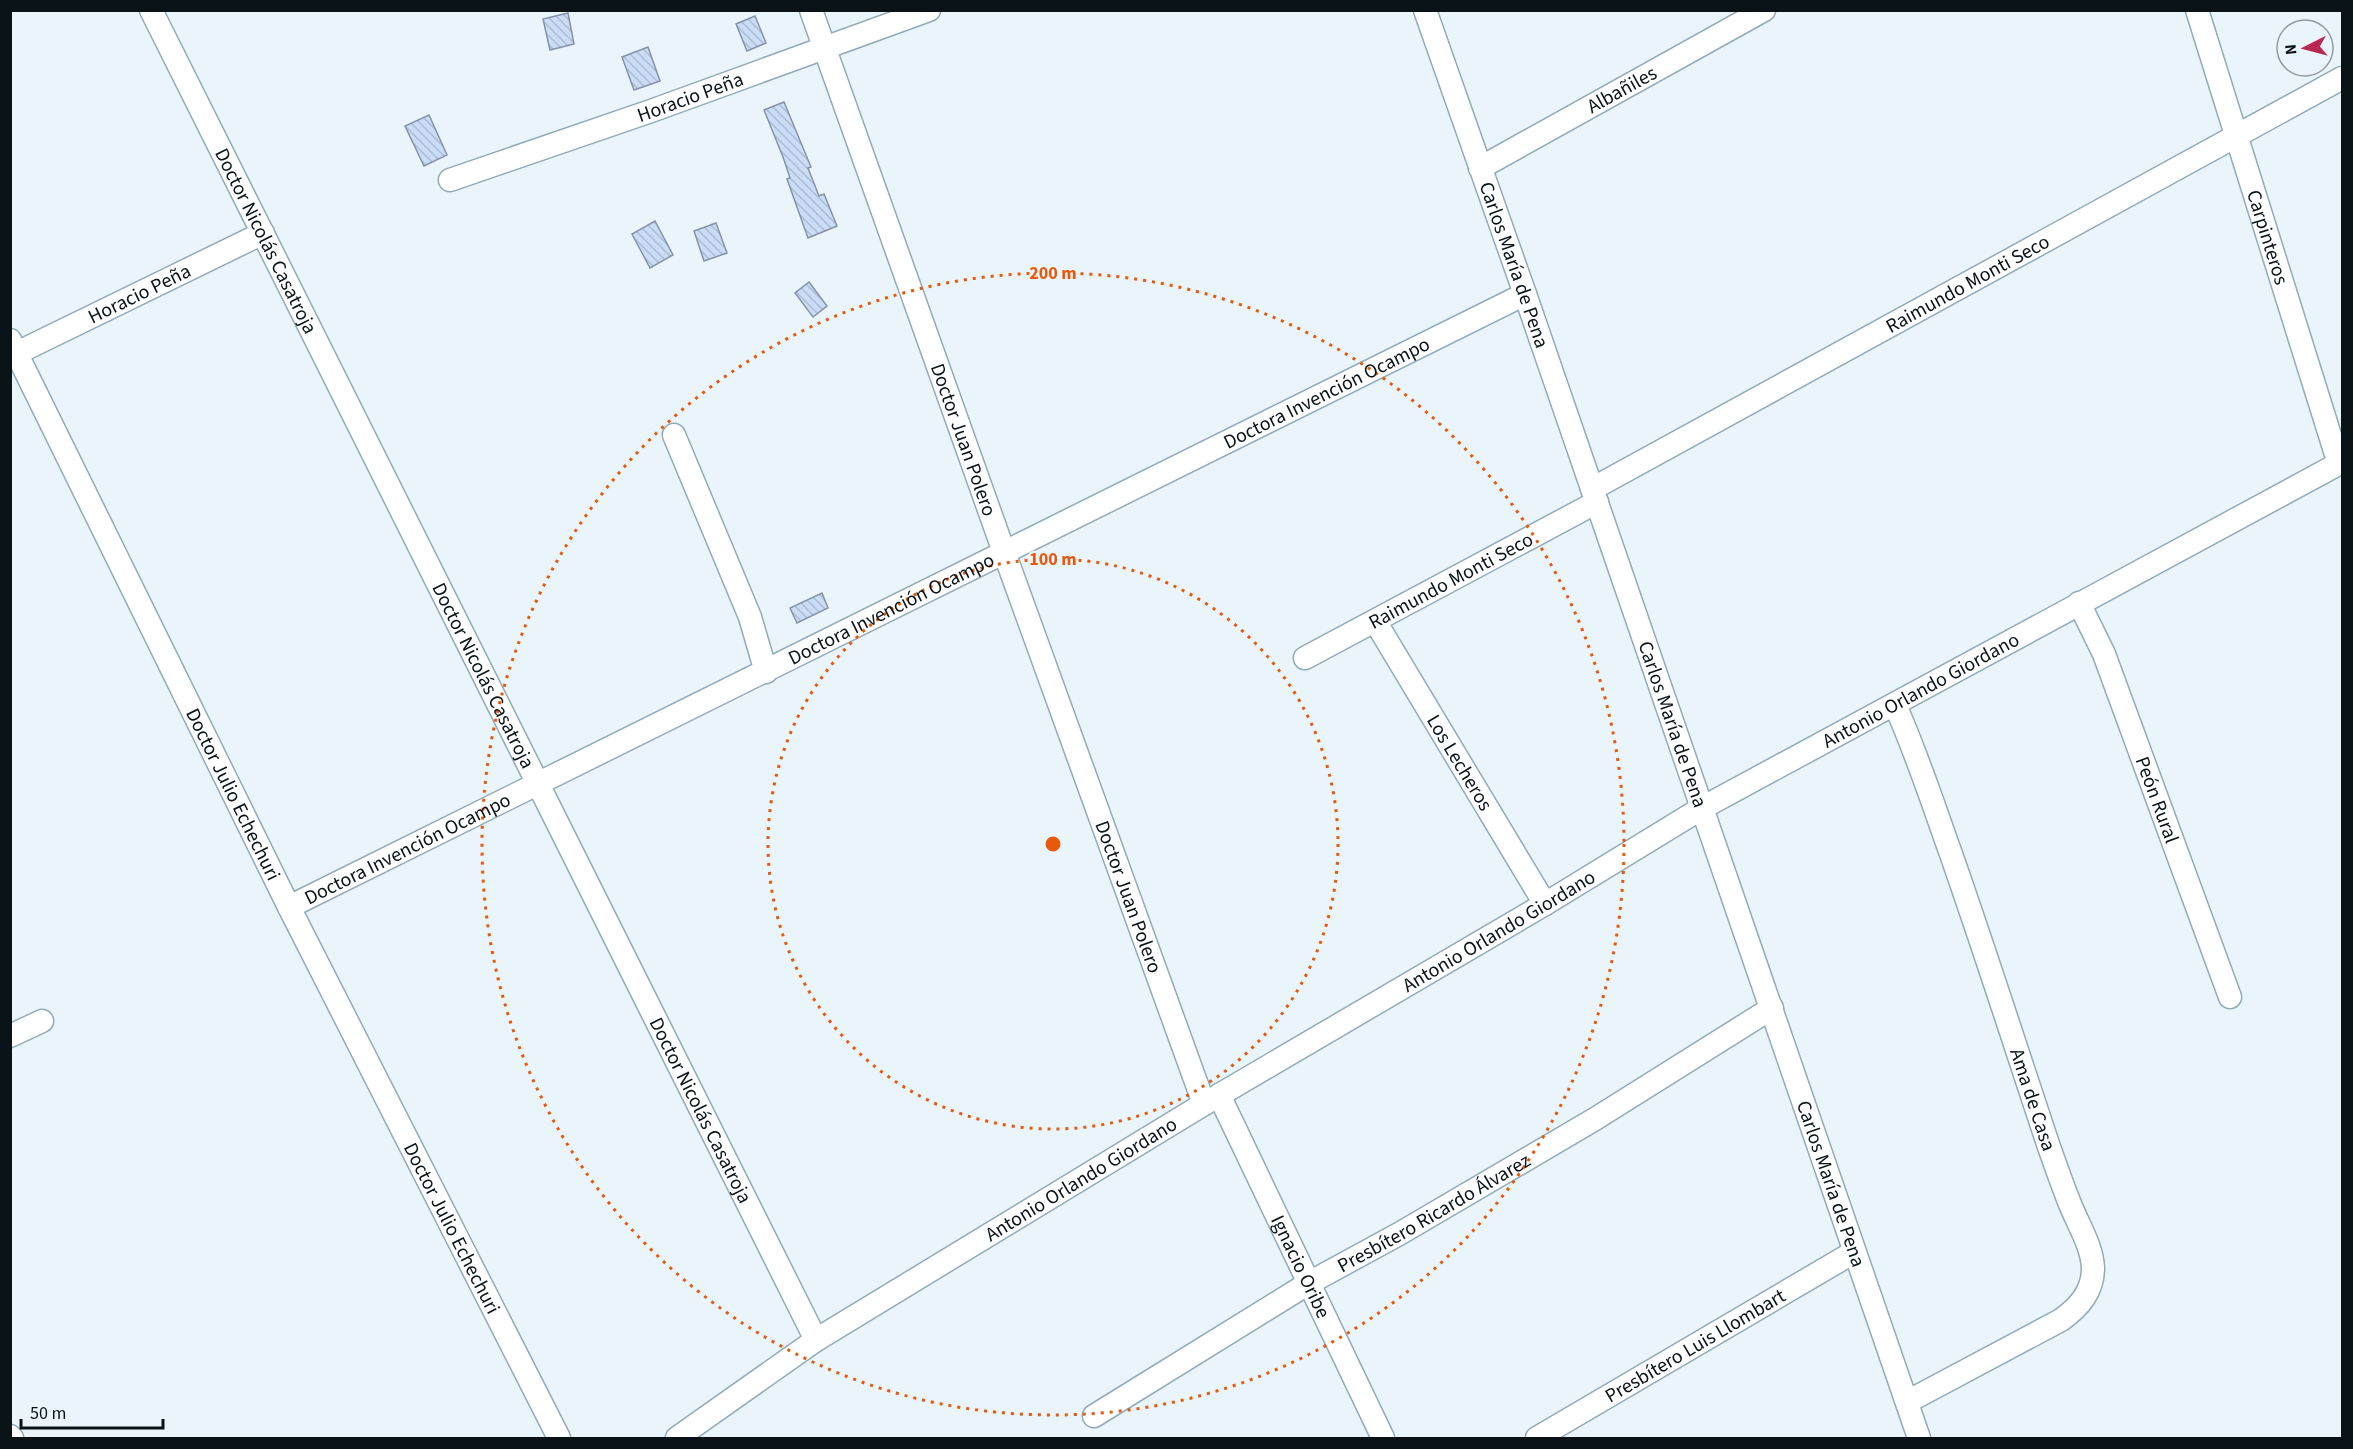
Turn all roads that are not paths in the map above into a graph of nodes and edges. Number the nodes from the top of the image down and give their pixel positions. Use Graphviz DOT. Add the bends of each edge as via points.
graph roads {
  1 [pos="151,10"];
  2 [pos="811,10"];
  3 [pos="929,10"];
  4 [pos="1425,10"];
  5 [pos="1764,10"];
  6 [pos="2197,10"];
  7 [pos="824,48"];
  8 [pos="2343,78"];
  9 [pos="2236,137"];
  10 [pos="1480,168"];
  11 [pos="450,180"];
  12 [pos="263,234"];
  13 [pos="1525,294"];
  14 [pos="14,346"];
  15 [pos="674,435"];
  16 [pos="2341,463"];
  17 [pos="1594,495"];
  18 [pos="1004,552"];
  19 [pos="2079,603"];
  20 [pos="1374,621"];
  21 [pos="1305,658"];
  22 [pos="766,672"];
  23 [pos="1895,705"];
  24 [pos="537,784"];
  25 [pos="1702,808"];
  26 [pos="1545,904"];
  27 [pos="289,907"];
  28 [pos="2230,998"];
  29 [pos="1772,1008"];
  30 [pos="42,1022"];
  31 [pos="10,1036"];
  32 [pos="1212,1100"];
  33 [pos="1854,1252"];
  34 [pos="1309,1283"];
  35 [pos="816,1340"];
  36 [pos="1906,1402"];
  37 [pos="1094,1416"];
  38 [pos="559,1438"];
  39 [pos="677,1438"];
  40 [pos="1383,1438"];
  41 [pos="1537,1438"];
  42 [pos="1919,1438"];
  1 -- 12 [label="street, Doctor Nicolás Casatroja"];
  2 -- 7 [label="street, Doctor Juan Polero"];
  3 -- 7 [label="street, Horacio Peña"];
  4 -- 10 [label="street, Carlos María de Pena"];
  5 -- 10 [label="street, Albañiles"];
  6 -- 9 [label="street, Carpinteros"];
  7 -- 11 [label="street, Horacio Peña"];
  7 -- 18 [label="street, Doctor Juan Polero"];
  8 -- 9 [label="street, Raimundo Monti Seco"];
  9 -- 16 [label="street, Carpinteros"];
  9 -- 17 [label="street, Raimundo Monti Seco"];
  10 -- 13 [label="street, Carlos María de Pena"];
  12 -- 14 [label="street, Horacio Peña"];
  12 -- 24 [label="street, Doctor Nicolás Casatroja"];
  13 -- 17 [label="street, Carlos María de Pena"];
  13 -- 18 [label="street, Doctora Invención Ocampo"];
  14 -- 27 [label="street, Doctor Julio Echechuri"];
  15 -- 22 [label="street" via="750,617"];
  16 -- 19 [label="street, Antonio Orlando Giordano"];
  17 -- 20 [label="street, Raimundo Monti Seco"];
  17 -- 25 [label="street, Carlos María de Pena"];
  18 -- 22 [label="street, Doctora Invención Ocampo"];
  18 -- 32 [label="street, Doctor Juan Polero"];
  19 -- 23 [label="street, Antonio Orlando Giordano"];
  19 -- 28 [label="street, Peón Rural" via="2104,654"];
  20 -- 21 [label="street, Raimundo Monti Seco"];
  20 -- 26 [label="street, Los Lecheros"];
  22 -- 24 [label="street, Doctora Invención Ocampo"];
  23 -- 25 [label="street, Antonio Orlando Giordano"];
  23 -- 36 [label="street, Ama de Casa" via="1910,737 2093,1266 2085,1299 2061,1320"];
  24 -- 27 [label="street, Doctora Invención Ocampo"];
  24 -- 35 [label="street, Doctor Nicolás Casatroja"];
  25 -- 26 [label="street, Antonio Orlando Giordano"];
  25 -- 29 [label="street, Carlos María de Pena"];
  26 -- 32 [label="street, Antonio Orlando Giordano"];
  27 -- 38 [label="street, Doctor Julio Echechuri"];
  29 -- 33 [label="street, Carlos María de Pena"];
  29 -- 34 [label="street, Presbítero Ricardo Álvarez" via="1519,1164"];
  30 -- 31 [label="street"];
  32 -- 34 [label="street, Ignacio Oribe"];
  32 -- 35 [label="street, Antonio Orlando Giordano"];
  33 -- 36 [label="street, Carlos María de Pena"];
  33 -- 41 [label="street, Presbítero Luis Llombart"];
  34 -- 37 [label="street, Presbítero Ricardo Álvarez"];
  34 -- 40 [label="street, Ignacio Oribe"];
  35 -- 39 [label="street, Antonio Orlando Giordano"];
  36 -- 42 [label="street, Carlos María de Pena"];
}
